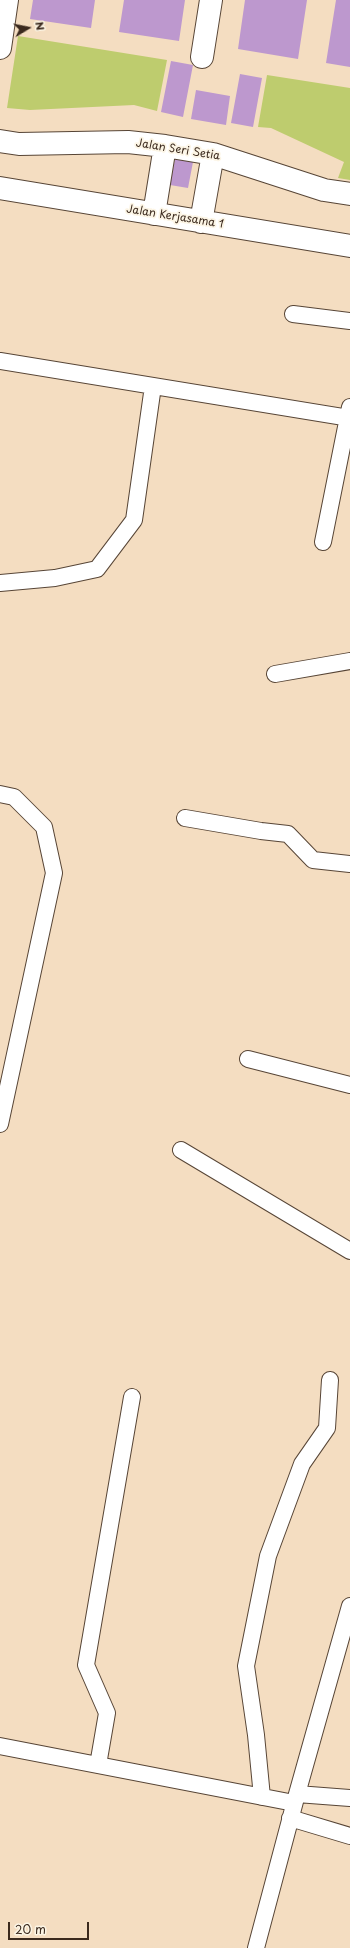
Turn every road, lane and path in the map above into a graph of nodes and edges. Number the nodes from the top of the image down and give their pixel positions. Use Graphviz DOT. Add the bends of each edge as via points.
graph roads {
  1 [pos="7,0"];
  2 [pos="211,0"];
  3 [pos="0,48"];
  4 [pos="202,57"];
  5 [pos="0,141"];
  6 [pos="165,146"];
  7 [pos="213,154"];
  8 [pos="0,188"];
  9 [pos="350,194"];
  10 [pos="154,214"];
  11 [pos="201,222"];
  12 [pos="350,246"];
  13 [pos="293,314"];
  14 [pos="350,321"];
  15 [pos="0,361"];
  16 [pos="153,386"];
  17 [pos="349,414"];
  18 [pos="323,542"];
  19 [pos="0,583"];
  20 [pos="350,661"];
  21 [pos="275,674"];
  22 [pos="0,794"];
  23 [pos="185,818"];
  24 [pos="350,864"];
  25 [pos="248,1059"];
  26 [pos="350,1085"];
  27 [pos="0,1124"];
  28 [pos="181,1150"];
  29 [pos="350,1251"];
  30 [pos="330,1380"];
  31 [pos="132,1397"];
  32 [pos="350,1606"];
  33 [pos="0,1746"];
  34 [pos="98,1765"];
  35 [pos="262,1796"];
  36 [pos="350,1798"];
  37 [pos="294,1805"];
  38 [pos="350,1836"];
  39 [pos="256,1948"];
  1 -- 3 [label="street"];
  2 -- 4 [label="street"];
  5 -- 6 [label="street, Jalan Seri Setia" via="19,144 128,142"];
  6 -- 7 [label="street, Jalan Seri Setia"];
  6 -- 10 [label="street"];
  7 -- 9 [label="street, Jalan Seri Setia" via="324,190"];
  7 -- 11 [label="street"];
  8 -- 10 [label="street, Jalan Kerjasama 1"];
  10 -- 11 [label="street, Jalan Kerjasama 1"];
  11 -- 12 [label="street, Jalan Kerjasama 1"];
  13 -- 14 [label="lane"];
  15 -- 16 [label="lane"];
  16 -- 17 [label="lane"];
  16 -- 19 [label="lane" via="134,520 97,569 55,578"];
  17 -- 18 [label="lane"];
  20 -- 21 [label="lane"];
  22 -- 27 [label="lane" via="14,797 44,827 54,873"];
  23 -- 24 [label="lane" via="288,834 314,860"];
  25 -- 26 [label="lane"];
  28 -- 29 [label="lane"];
  30 -- 35 [label="lane" via="327,1428 302,1464 268,1556 246,1666"];
  31 -- 34 [label="lane" via="86,1665 107,1713"];
  32 -- 37 [label="lane"];
  33 -- 34 [label="lane"];
  34 -- 35 [label="lane"];
  35 -- 37 [label="lane"];
  36 -- 37 [label="lane"];
  37 -- 38 [label="lane"];
  37 -- 39 [label="lane"];
}
